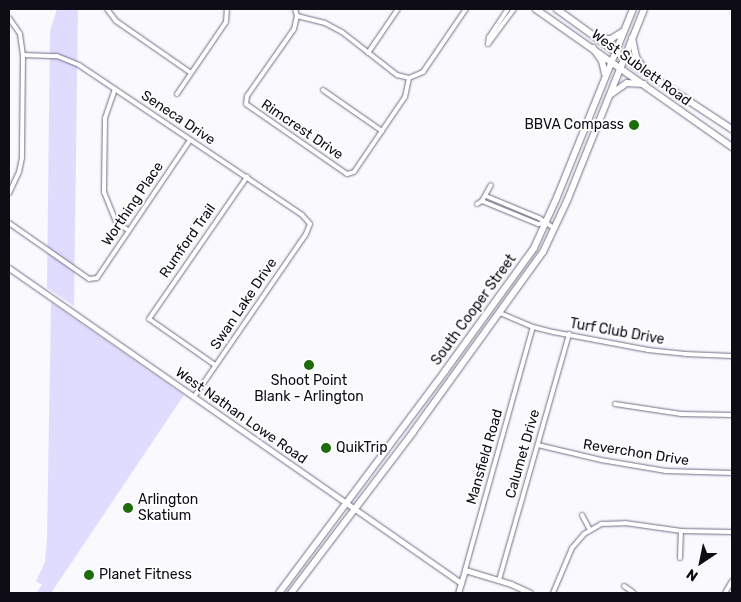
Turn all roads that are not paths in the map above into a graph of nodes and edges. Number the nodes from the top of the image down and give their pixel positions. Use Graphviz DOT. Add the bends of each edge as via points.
graph roads {
  1 [pos="107,9"];
  2 [pos="227,9"];
  3 [pos="295,9"];
  4 [pos="398,9"];
  5 [pos="466,9"];
  6 [pos="508,9"];
  7 [pos="514,9"];
  8 [pos="536,9"];
  9 [pos="557,9"];
  10 [pos="633,9"];
  11 [pos="644,9"];
  12 [pos="297,16"];
  13 [pos="502,17"];
  14 [pos="9,18"];
  15 [pos="507,20"];
  16 [pos="625,30"];
  17 [pos="632,38"];
  18 [pos="599,39"];
  19 [pos="594,48"];
  20 [pos="616,51"];
  21 [pos="368,53"];
  22 [pos="24,55"];
  23 [pos="624,57"];
  24 [pos="612,61"];
  25 [pos="620,67"];
  26 [pos="645,71"];
  27 [pos="191,73"];
  28 [pos="605,77"];
  29 [pos="409,78"];
  30 [pos="644,84"];
  31 [pos="115,89"];
  32 [pos="323,90"];
  33 [pos="177,94"];
  34 [pos="608,97"];
  35 [pos="732,129"];
  36 [pos="382,130"];
  37 [pos="190,140"];
  38 [pos="732,147"];
  39 [pos="247,177"];
  40 [pos="492,185"];
  41 [pos="9,192"];
  42 [pos="486,196"];
  43 [pos="482,201"];
  44 [pos="477,204"];
  45 [pos="9,223"];
  46 [pos="545,223"];
  47 [pos="310,224"];
  48 [pos="554,228"];
  49 [pos="128,231"];
  50 [pos="9,268"];
  51 [pos="500,313"];
  52 [pos="533,326"];
  53 [pos="570,334"];
  54 [pos="732,356"];
  55 [pos="216,366"];
  56 [pos="194,397"];
  57 [pos="425,398"];
  58 [pos="434,404"];
  59 [pos="615,404"];
  60 [pos="732,414"];
  61 [pos="538,445"];
  62 [pos="732,474"];
  63 [pos="346,503"];
  64 [pos="354,509"];
  65 [pos="582,516"];
  66 [pos="590,530"];
  67 [pos="681,531"];
  68 [pos="732,532"];
  69 [pos="680,558"];
  70 [pos="465,570"];
  71 [pos="499,580"];
  72 [pos="732,581"];
  73 [pos="461,583"];
  74 [pos="624,586"];
  75 [pos="279,593"];
  76 [pos="291,593"];
  77 [pos="458,593"];
  78 [pos="530,593"];
  79 [pos="553,593"];
  80 [pos="634,593"];
  81 [pos="726,593"];
  1 -- 27 [label="street" via="116,21"];
  2 -- 27 [label="street" via="226,22"];
  3 -- 12 [label="street"];
  4 -- 21 [label="street"];
  5 -- 29 [label="street" via="423,72"];
  6 -- 13 [label="street"];
  7 -- 15 [label="street"];
  8 -- 19 [label="main road, West Sublett Road"];
  9 -- 18 [label="main road, West Sublett Road"];
  10 -- 16 [label="main road, South Cooper Street"];
  11 -- 17 [label="main road, South Cooper Street"];
  12 -- 21 [label="street" via="330,25"];
  12 -- 36 [label="street, Rimcrest Drive" via="294,29 247,96 246,104 347,174 354,172"];
  13 -- 15 [label="street"];
  13 -- 15 [label="street" via="488,44"];
  14 -- 22 [label="street" via="20,34"];
  16 -- 18 [label="main road" via="611,39"];
  16 -- 20 [label="main road, South Cooper Street"];
  17 -- 23 [label="main road, South Cooper Street"];
  17 -- 26 [label="main road" via="636,57"];
  18 -- 20 [label="main road, West Sublett Road"];
  19 -- 24 [label="main road, West Sublett Road"];
  19 -- 28 [label="main road" via="605,68"];
  20 -- 23 [label="main road, West Sublett Road"];
  20 -- 24 [label="main road, South Cooper Street"];
  21 -- 29 [label="street" via="398,75"];
  22 -- 31 [label="street, Seneca Drive" via="57,56 69,60"];
  22 -- 41 [label="street" via="22,158"];
  23 -- 25 [label="main road, South Cooper Street"];
  23 -- 26 [label="main road, West Sublett Road"];
  24 -- 25 [label="main road, West Sublett Road"];
  24 -- 28 [label="main road, South Cooper Street"];
  25 -- 30 [label="main road, West Sublett Road"];
  25 -- 34 [label="main road, South Cooper Street"];
  26 -- 35 [label="main road, West Sublett Road"];
  27 -- 33 [label="street"];
  28 -- 46 [label="main road, South Cooper Street"];
  29 -- 36 [label="street" via="405,96"];
  30 -- 34 [label="main road" via="626,83"];
  30 -- 38 [label="main road, West Sublett Road"];
  31 -- 37 [label="street, Seneca Drive"];
  31 -- 49 [label="street" via="105,118 104,192 116,221"];
  32 -- 36 [label="street"];
  34 -- 48 [label="main road, South Cooper Street"];
  37 -- 39 [label="street, Seneca Drive"];
  37 -- 49 [label="street, Worthing Place"];
  39 -- 47 [label="street, Seneca Drive"];
  39 -- 55 [label="street, Rumford Trail" via="149,319"];
  40 -- 42 [label="street"];
  42 -- 43 [label="street"];
  42 -- 46 [label="street"];
  43 -- 44 [label="street"];
  43 -- 46 [label="street"];
  45 -- 49 [label="street, Worthing Place" via="93,279 97,278"];
  46 -- 48 [label="street"];
  46 -- 57 [label="main road, South Cooper Street" via="534,248"];
  47 -- 55 [label="street, Swan Lake Drive"];
  48 -- 51 [label="main road, South Cooper Street" via="542,252"];
  50 -- 56 [label="street, West Nathan Lowe Road"];
  51 -- 52 [label="street, Turf Club Drive"];
  51 -- 58 [label="main road, South Cooper Street"];
  52 -- 53 [label="street, Turf Club Drive"];
  52 -- 70 [label="street, Mansfield Road"];
  53 -- 54 [label="street, Turf Club Drive" via="657,351"];
  53 -- 61 [label="street, Calumet Drive"];
  55 -- 56 [label="street, Swan Lake Drive"];
  56 -- 63 [label="street, West Nathan Lowe Road"];
  57 -- 58 [label="main road"];
  57 -- 63 [label="main road, South Cooper Street"];
  58 -- 64 [label="main road, South Cooper Street"];
  59 -- 60 [label="street" via="681,414"];
  61 -- 62 [label="street, Reverchon Drive" via="666,471"];
  61 -- 71 [label="street, Calumet Drive"];
  63 -- 64 [label="street, West Nathan Lowe Road"];
  63 -- 75 [label="main road, South Cooper Street"];
  64 -- 73 [label="street, West Nathan Lowe Road"];
  64 -- 76 [label="main road, South Cooper Street"];
  65 -- 66 [label="street"];
  66 -- 67 [label="street" via="614,522"];
  66 -- 79 [label="street" via="572,548"];
  67 -- 68 [label="street"];
  67 -- 69 [label="street"];
  70 -- 71 [label="street"];
  70 -- 73 [label="street, Mansfield Road"];
  71 -- 78 [label="street"];
  72 -- 81 [label="street"];
  73 -- 77 [label="street, Mansfield Road"];
  74 -- 80 [label="street"];
}
